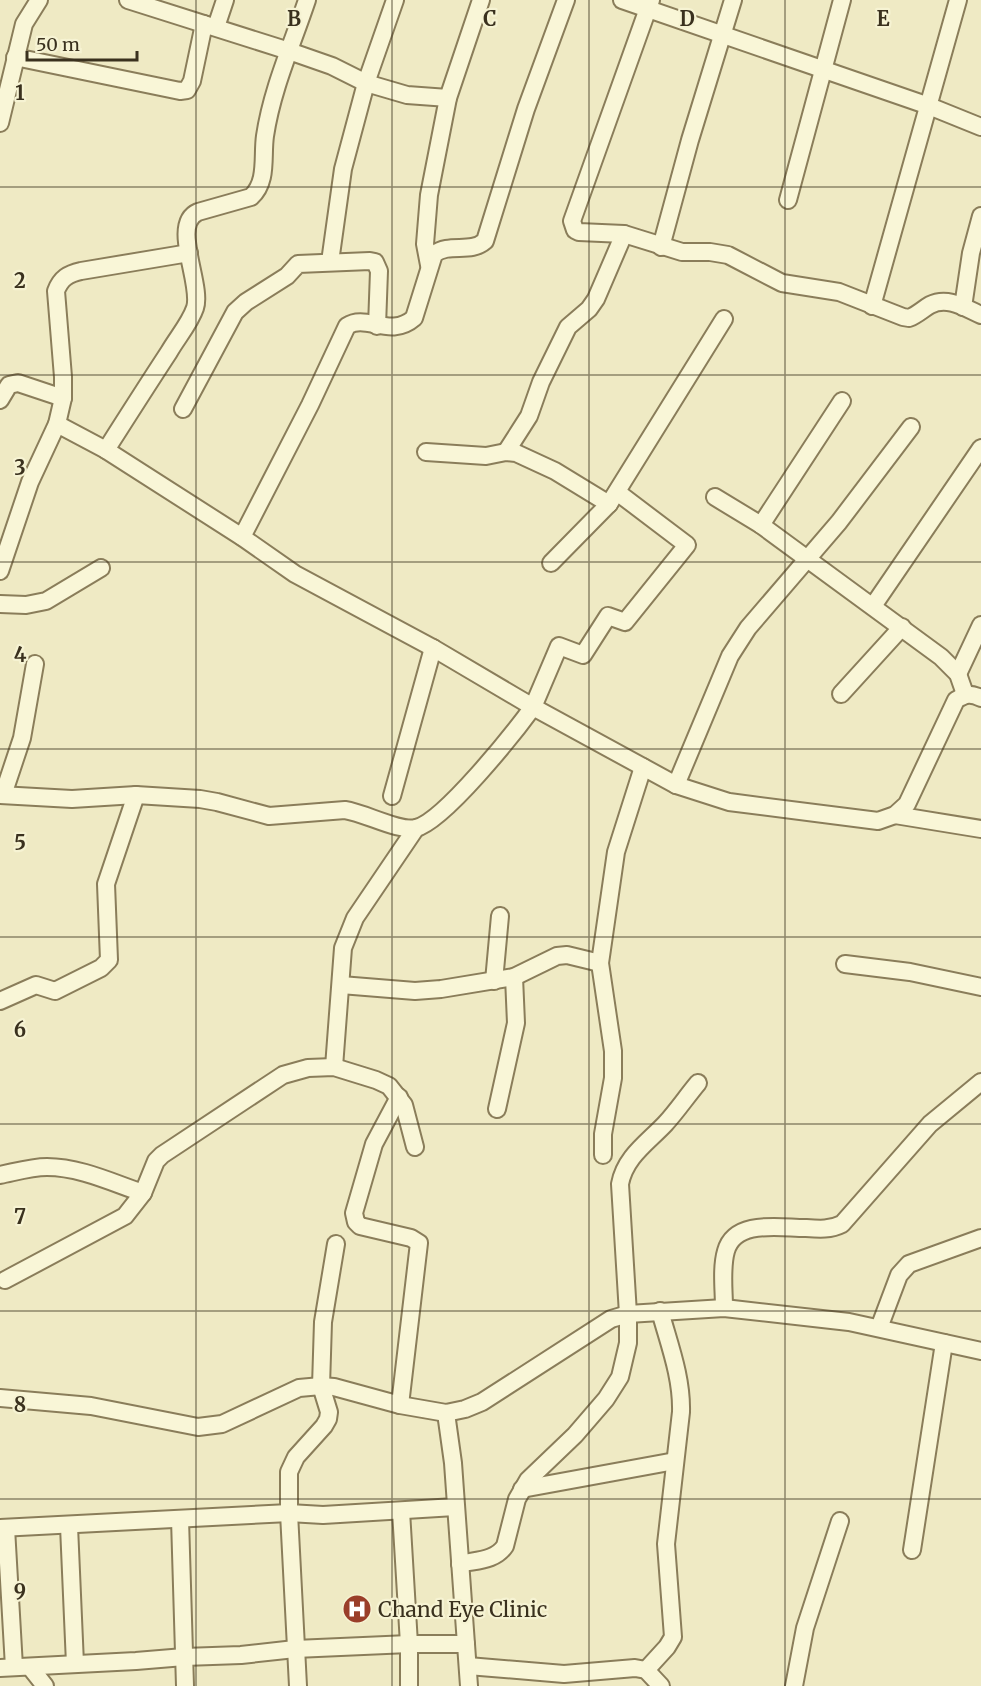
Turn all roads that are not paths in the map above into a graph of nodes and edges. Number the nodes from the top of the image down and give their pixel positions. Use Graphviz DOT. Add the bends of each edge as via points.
graph roads {
  1 [pos="39,0"];
  2 [pos="128,0"];
  3 [pos="225,0"];
  4 [pos="307,0"];
  5 [pos="395,0"];
  6 [pos="481,0"];
  7 [pos="566,0"];
  8 [pos="622,0"];
  9 [pos="733,0"];
  10 [pos="842,0"];
  11 [pos="958,0"];
  12 [pos="649,4"];
  13 [pos="210,25"];
  14 [pos="724,36"];
  15 [pos="289,51"];
  16 [pos="15,57"];
  17 [pos="824,71"];
  18 [pos="366,83"];
  19 [pos="448,98"];
  20 [pos="929,106"];
  21 [pos="0,123"];
  22 [pos="981,127"];
  23 [pos="788,200"];
  24 [pos="981,216"];
  25 [pos="624,234"];
  26 [pos="661,247"];
  27 [pos="189,253"];
  28 [pos="330,262"];
  29 [pos="429,266"];
  30 [pos="872,306"];
  31 [pos="963,307"];
  32 [pos="981,315"];
  33 [pos="724,319"];
  34 [pos="377,326"];
  35 [pos="63,398"];
  36 [pos="0,400"];
  37 [pos="842,402"];
  38 [pos="183,409"];
  39 [pos="57,424"];
  40 [pos="911,427"];
  41 [pos="981,448"];
  42 [pos="106,450"];
  43 [pos="426,452"];
  44 [pos="507,452"];
  45 [pos="715,497"];
  46 [pos="613,498"];
  47 [pos="761,525"];
  48 [pos="242,537"];
  49 [pos="808,559"];
  50 [pos="551,563"];
  51 [pos="101,568"];
  52 [pos="0,571"];
  53 [pos="0,604"];
  54 [pos="873,606"];
  55 [pos="981,625"];
  56 [pos="902,627"];
  57 [pos="433,648"];
  58 [pos="35,664"];
  59 [pos="958,674"];
  60 [pos="841,694"];
  61 [pos="973,696"];
  62 [pos="533,707"];
  63 [pos="644,767"];
  64 [pos="676,785"];
  65 [pos="2,795"];
  66 [pos="136,795"];
  67 [pos="392,796"];
  68 [pos="895,815"];
  69 [pos="416,828"];
  70 [pos="981,829"];
  71 [pos="500,916"];
  72 [pos="600,963"];
  73 [pos="845,964"];
  74 [pos="514,977"];
  75 [pos="494,981"];
  76 [pos="341,985"];
  77 [pos="981,987"];
  78 [pos="0,1001"];
  79 [pos="334,1067"];
  80 [pos="981,1082"];
  81 [pos="698,1083"];
  82 [pos="399,1097"];
  83 [pos="497,1109"];
  84 [pos="415,1148"];
  85 [pos="603,1155"];
  86 [pos="0,1175"];
  87 [pos="143,1193"];
  88 [pos="981,1238"];
  89 [pos="336,1244"];
  90 [pos="5,1280"];
  91 [pos="724,1308"];
  92 [pos="660,1311"];
  93 [pos="628,1314"];
  94 [pos="879,1328"];
  95 [pos="944,1343"];
  96 [pos="981,1351"];
  97 [pos="321,1386"];
  98 [pos="0,1398"];
  99 [pos="400,1405"];
  100 [pos="446,1413"];
  101 [pos="675,1461"];
  102 [pos="522,1489"];
  103 [pos="455,1507"];
  104 [pos="402,1511"];
  105 [pos="289,1513"];
  106 [pos="180,1519"];
  107 [pos="840,1521"];
  108 [pos="69,1526"];
  109 [pos="3,1528"];
  110 [pos="912,1550"];
  111 [pos="460,1563"];
  112 [pos="409,1644"];
  113 [pos="466,1644"];
  114 [pos="296,1649"];
  115 [pos="184,1657"];
  116 [pos="75,1664"];
  117 [pos="468,1666"];
  118 [pos="15,1667"];
  119 [pos="646,1670"];
  120 [pos="45,1686"];
  121 [pos="185,1686"];
  122 [pos="298,1686"];
  123 [pos="409,1686"];
  124 [pos="469,1686"];
  125 [pos="661,1686"];
  126 [pos="794,1686"];
  1 -- 16 [label="street" via="24,24"];
  2 -- 13 [label="street"];
  3 -- 13 [label="street"];
  4 -- 15 [label="street"];
  5 -- 18 [label="street"];
  6 -- 19 [label="street"];
  7 -- 29 [label="street" via="526,109 485,241 472,248 440,250"];
  8 -- 12 [label="street"];
  9 -- 14 [label="street"];
  10 -- 17 [label="street"];
  11 -- 20 [label="street"];
  12 -- 14 [label="street"];
  12 -- 25 [label="street" via="572,221 579,232"];
  13 -- 15 [label="street"];
  13 -- 16 [label="street" via="187,90"];
  14 -- 17 [label="street"];
  14 -- 26 [label="street"];
  15 -- 18 [label="street"];
  15 -- 27 [label="street" via="271,105 262,180 257,191 251,197 192,215 187,225"];
  16 -- 21 [label="street"];
  17 -- 20 [label="street"];
  17 -- 23 [label="street"];
  18 -- 19 [label="street" via="407,95"];
  18 -- 28 [label="street" via="343,169"];
  19 -- 29 [label="street" via="429,195 425,244"];
  20 -- 22 [label="street"];
  20 -- 30 [label="street"];
  24 -- 31 [label="street"];
  25 -- 26 [label="street"];
  25 -- 44 [label="street" via="596,298 568,327 529,416"];
  26 -- 30 [label="street" via="728,255 782,283 839,292"];
  27 -- 35 [label="street" via="81,271 60,281 56,291"];
  27 -- 42 [label="street" via="196,306"];
  28 -- 34 [label="street" via="370,261 377,265"];
  28 -- 38 [label="street" via="298,264 287,276 242,305"];
  29 -- 34 [label="street" via="414,318 402,326"];
  30 -- 31 [label="street" via="909,318 936,303 951,302"];
  31 -- 32 [label="street"];
  33 -- 46 [label="street"];
  34 -- 48 [label="street" via="357,321 347,326"];
  35 -- 36 [label="street" via="18,383 9,385"];
  35 -- 39 [label="street"];
  37 -- 47 [label="street"];
  39 -- 42 [label="street"];
  39 -- 52 [label="street" via="30,482"];
  40 -- 49 [label="street"];
  41 -- 54 [label="street"];
  42 -- 48 [label="street"];
  43 -- 44 [label="street" via="486,456"];
  44 -- 46 [label="street"];
  45 -- 47 [label="street"];
  46 -- 50 [label="street"];
  46 -- 62 [label="street" via="687,545 625,622 608,616 583,655 559,646"];
  47 -- 49 [label="street"];
  48 -- 57 [label="street" via="295,574"];
  49 -- 54 [label="street"];
  49 -- 64 [label="street" via="748,628 730,656"];
  51 -- 53 [label="street" via="46,601"];
  54 -- 56 [label="street"];
  55 -- 59 [label="street"];
  56 -- 59 [label="street"];
  56 -- 60 [label="street"];
  57 -- 62 [label="street"];
  57 -- 67 [label="street"];
  58 -- 65 [label="street" via="22,738"];
  59 -- 61 [label="street"];
  61 -- 68 [label="street" via="956,700 908,804"];
  62 -- 63 [label="street"];
  62 -- 69 [label="street" via="439,814"];
  63 -- 64 [label="street"];
  63 -- 72 [label="street" via="616,852"];
  64 -- 68 [label="street" via="729,802 790,811 878,821"];
  65 -- 66 [label="street" via="72,799"];
  66 -- 69 [label="street" via="217,801 269,816 345,810"];
  66 -- 78 [label="street" via="105,884 109,960 56,991 36,985"];
  68 -- 70 [label="street"];
  69 -- 76 [label="street" via="355,918 343,948"];
  71 -- 75 [label="street"];
  72 -- 74 [label="street" via="557,956"];
  72 -- 85 [label="street" via="613,1051"];
  73 -- 77 [label="street"];
  74 -- 75 [label="street"];
  74 -- 83 [label="street" via="516,1023"];
  75 -- 76 [label="street" via="415,991"];
  76 -- 79 [label="street"];
  79 -- 82 [label="street" via="376,1080"];
  79 -- 87 [label="street" via="295,1071 271,1081 162,1155"];
  80 -- 91 [label="street" via="930,1124 842,1224 827,1229 750,1228 737,1235 726,1251"];
  81 -- 93 [label="street" via="622,1172"];
  82 -- 84 [label="street"];
  82 -- 99 [label="street" via="374,1144 354,1213 360,1226 419,1243"];
  86 -- 87 [label="street" via="58,1167"];
  87 -- 90 [label="street" via="116,1222"];
  88 -- 94 [label="street" via="904,1268"];
  89 -- 97 [label="street" via="323,1322"];
  91 -- 92 [label="street"];
  91 -- 94 [label="street"];
  92 -- 93 [label="street"];
  92 -- 101 [label="street" via="681,1394"];
  93 -- 100 [label="street" via="601,1324 482,1402"];
  93 -- 102 [label="street" via="625,1359 614,1388"];
  94 -- 95 [label="street"];
  95 -- 96 [label="street"];
  95 -- 110 [label="street"];
  97 -- 98 [label="street" via="299,1388 211,1427 91,1406"];
  97 -- 99 [label="street"];
  97 -- 105 [label="street" via="328,1419 292,1464"];
  99 -- 100 [label="street"];
  100 -- 103 [label="street"];
  101 -- 102 [label="street"];
  101 -- 119 [label="street" via="666,1544 673,1637"];
  102 -- 111 [label="street" via="500,1553"];
  103 -- 104 [label="street"];
  103 -- 111 [label="street"];
  104 -- 105 [label="street"];
  104 -- 112 [label="street"];
  105 -- 106 [label="street"];
  105 -- 114 [label="street"];
  106 -- 108 [label="street"];
  106 -- 115 [label="street"];
  107 -- 126 [label="street" via="805,1628"];
  108 -- 109 [label="street"];
  108 -- 116 [label="street"];
  109 -- 118 [label="street"];
  111 -- 113 [label="street"];
  112 -- 113 [label="street"];
  112 -- 114 [label="street"];
  112 -- 123 [label="street"];
  113 -- 117 [label="street"];
  114 -- 115 [label="street"];
  114 -- 122 [label="street"];
  115 -- 116 [label="street"];
  115 -- 121 [label="street"];
  116 -- 118 [label="street"];
  117 -- 119 [label="street" via="564,1674"];
  117 -- 124 [label="street"];
  118 -- 120 [label="street"];
  119 -- 125 [label="street"];
}
